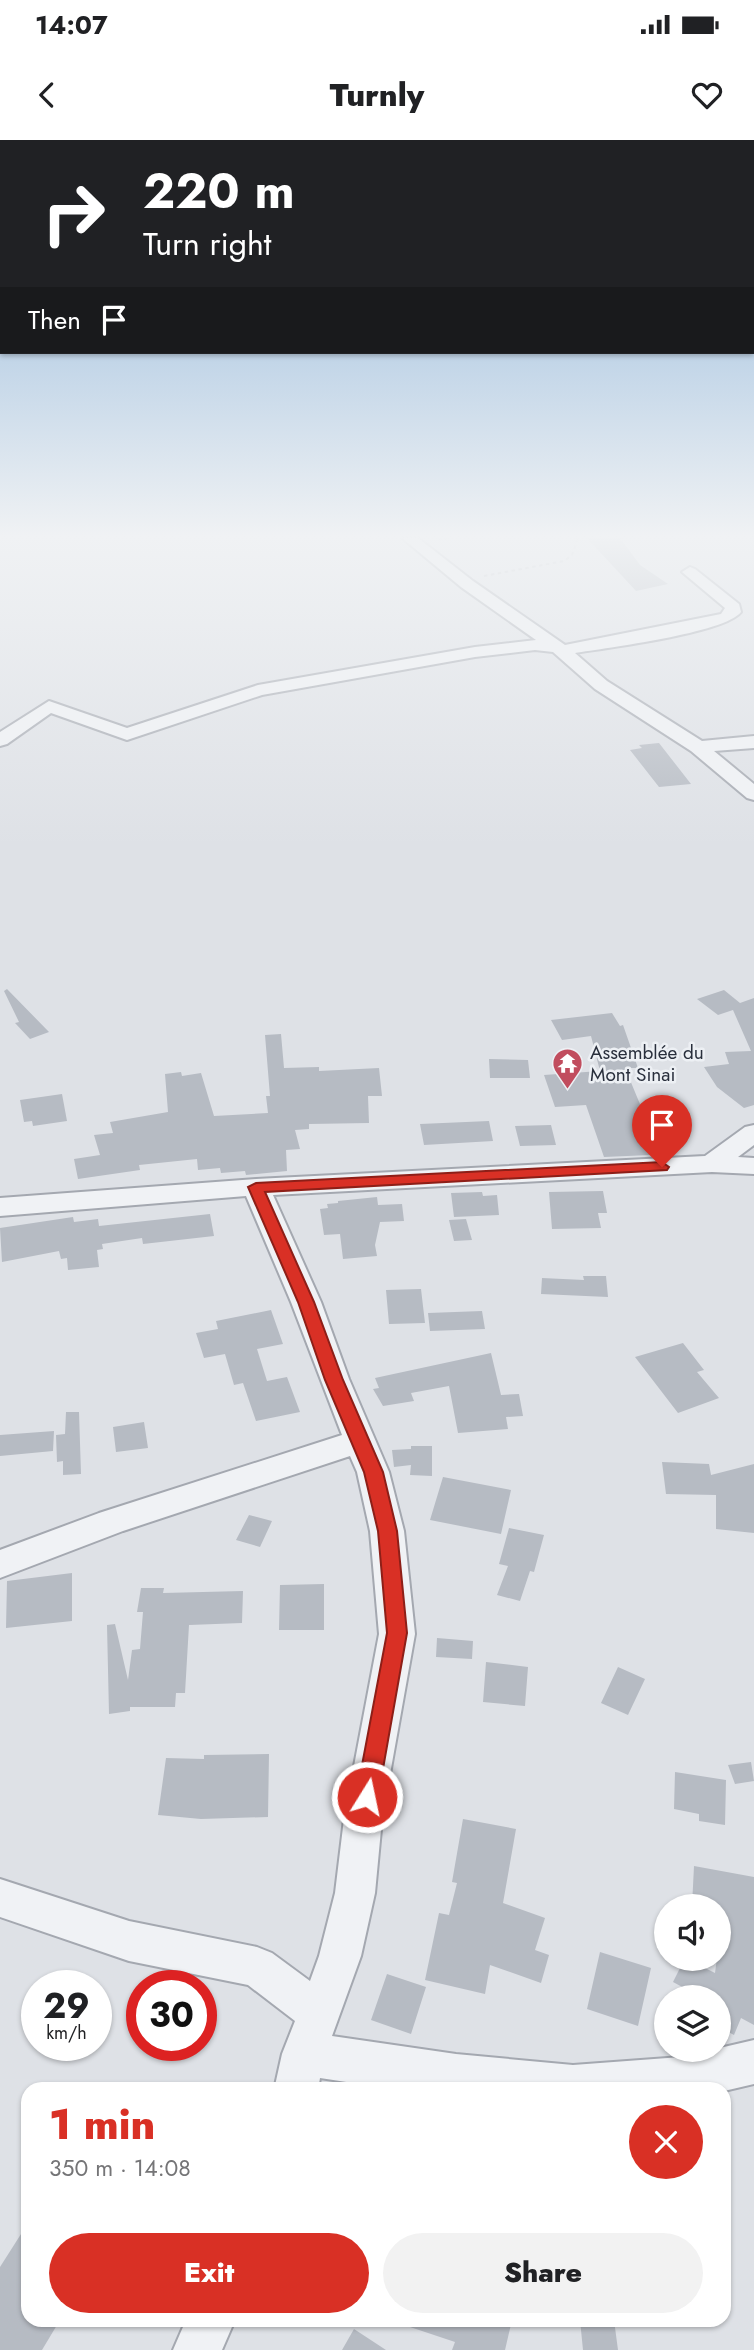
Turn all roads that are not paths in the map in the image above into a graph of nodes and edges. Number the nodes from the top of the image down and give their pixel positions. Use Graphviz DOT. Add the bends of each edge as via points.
graph roads {
  1 [pos="548,641"];
  2 [pos="609,641"];
  3 [pos="560,650"];
  4 [pos="0,740"];
  5 [pos="754,742"];
  6 [pos="698,747"];
  7 [pos="754,794"];
  8 [pos="754,1133"];
  9 [pos="712,1164"];
  10 [pos="754,1166"];
  11 [pos="256,1187"];
  12 [pos="0,1208"];
  13 [pos="359,1441"];
  14 [pos="0,1564"];
  15 [pos="0,1898"];
  16 [pos="318,2012"];
  17 [pos="754,2062"];
  18 [pos="300,2072"];
  19 [pos="520,2082"];
  20 [pos="640,2082"];
  21 [pos="208,2327"];
  22 [pos="197,2350"];
  1 -- 3 [label="street"];
  2 -- 3 [label="street"];
  3 -- 4 [label="street" via="535,645 506,648 304,681 258,690 127,734 49,706"];
  3 -- 6 [label="street" via="601,685"];
  5 -- 6 [label="street"];
  6 -- 7 [label="street"];
  8 -- 9 [label="street"];
  9 -- 10 [label="street"];
  9 -- 11 [label="street"];
  11 -- 12 [label="street"];
  11 -- 13 [label="street"];
  13 -- 14 [label="street" via="124,1517"];
  13 -- 16 [label="street" via="373,1472 387,1531 397,1633 363,1819 355,1893 340,1956"];
  15 -- 16 [label="street" via="130,1941 257,1967"];
  16 -- 18 [label="street"];
  17 -- 20 [label="street" via="681,2079"];
  18 -- 19 [label="street"];
  21 -- 22 [label="street"];
}
